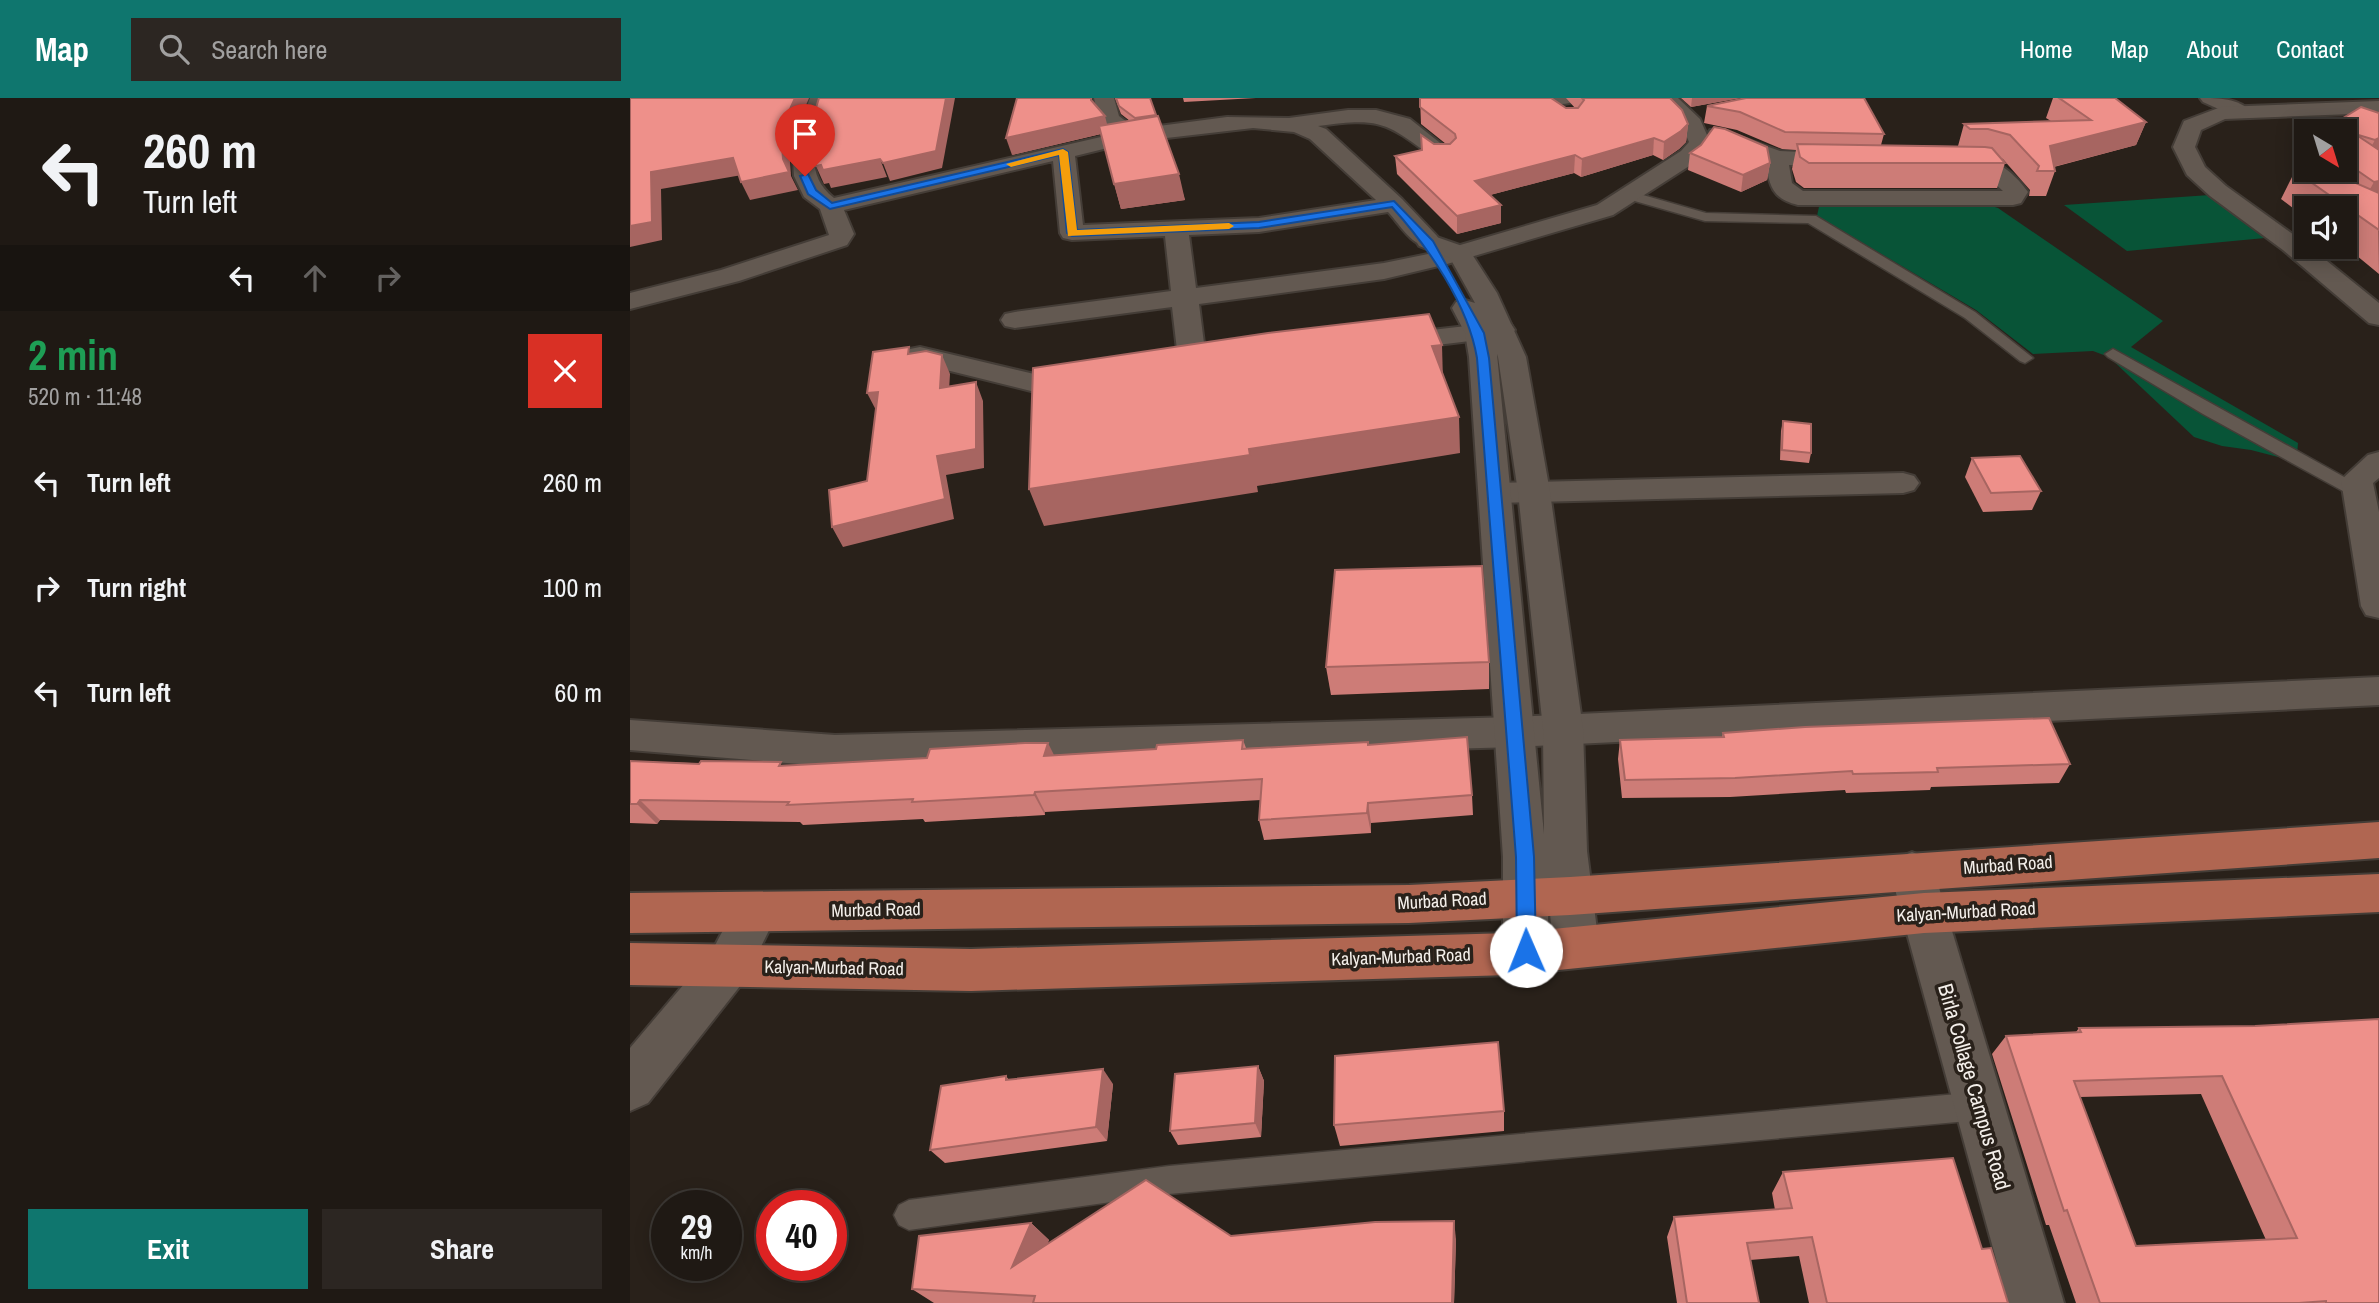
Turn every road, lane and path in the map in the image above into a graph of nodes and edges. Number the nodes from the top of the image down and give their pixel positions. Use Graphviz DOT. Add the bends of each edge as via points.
graph roads {
  1 [pos="820,98"];
  2 [pos="1104,98"];
  3 [pos="1666,98"];
  4 [pos="2210,98"];
  5 [pos="1368,107"];
  6 [pos="2379,107"];
  7 [pos="2348,111"];
  8 [pos="1712,112"];
  9 [pos="2241,112"];
  10 [pos="2379,114"];
  11 [pos="1292,124"];
  12 [pos="1691,124"];
  13 [pos="2379,124"];
  14 [pos="1132,136"];
  15 [pos="1063,152"];
  16 [pos="1443,154"];
  17 [pos="1777,158"];
  18 [pos="1872,161"];
  19 [pos="1926,162"];
  20 [pos="1629,195"];
  21 [pos="1394,204"];
  22 [pos="830,206"];
  23 [pos="1176,229"];
  24 [pos="2294,230"];
  25 [pos="1442,251"];
  26 [pos="2331,259"];
  27 [pos="1182,298"];
  28 [pos="2379,299"];
  29 [pos="630,300"];
  30 [pos="2379,317"];
  31 [pos="1015,320"];
  32 [pos="1490,331"];
  33 [pos="1356,347"];
  34 [pos="2113,354"];
  35 [pos="920,355"];
  36 [pos="2025,358"];
  37 [pos="1193,367"];
  38 [pos="1114,377"];
  39 [pos="2379,461"];
  40 [pos="1903,482"];
  41 [pos="1534,492"];
  42 [pos="2358,492"];
  43 [pos="1495,493"];
  44 [pos="2379,606"];
  45 [pos="2379,691"];
  46 [pos="1563,729"];
  47 [pos="1515,732"];
  48 [pos="630,735"];
  49 [pos="2379,840"];
  50 [pos="1918,892"];
  51 [pos="2379,893"];
  52 [pos="1570,896"];
  53 [pos="1525,897"];
  54 [pos="756,912"];
  55 [pos="630,913"];
  56 [pos="1576,946"];
  57 [pos="1526,951"];
  58 [pos="630,964"];
  59 [pos="728,966"];
  60 [pos="630,1086"];
  61 [pos="1979,1107"];
  62 [pos="909,1215"];
  63 [pos="2036,1303"];
  1 -- 22 [label="street" via="803,146 805,176 812,192"];
  2 -- 14 [label="street" via="1106,115"];
  3 -- 12 [label="street"];
  4 -- 9 [label="street"];
  5 -- 11 [label="street"];
  5 -- 16 [label="street"];
  6 -- 7 [label="street"];
  7 -- 9 [label="street"];
  7 -- 10 [label="street"];
  7 -- 13 [label="street"];
  7 -- 24 [label="street" via="2243,118 2222,122 2203,133 2202,144 2218,175"];
  8 -- 12 [label="street"];
  9 -- 30 [label="street" via="2221,113 2192,125 2184,147 2195,170"];
  11 -- 14 [label="street" via="1261,122"];
  11 -- 21 [label="street" via="1318,134"];
  12 -- 17 [label="street"];
  12 -- 20 [label="street" via="1700,142 1689,156"];
  14 -- 15 [label="street"];
  15 -- 22 [label="street"];
  15 -- 23 [label="street" via="1072,233"];
  17 -- 18 [label="street"];
  17 -- 19 [label="street" via="1781,186 1798,198 2012,198 2016,192 1993,166"];
  20 -- 25 [label="street" via="1605,209"];
  20 -- 36 [label="lane" via="1705,216 1811,219 1970,315"];
  21 -- 23 [label="street" via="1259,225"];
  21 -- 25 [label="street"];
  22 -- 29 [label="street" via="842,234 838,240 730,276"];
  23 -- 27 [label="street"];
  25 -- 27 [label="street" via="1384,271"];
  25 -- 32 [label="street"];
  26 -- 28 [label="street"];
  27 -- 31 [label="street"];
  27 -- 37 [label="street"];
  32 -- 33 [label="street"];
  32 -- 41 [label="street" via="1512,357"];
  32 -- 43 [label="street"];
  34 -- 42 [label="lane"];
  35 -- 38 [label="street" via="1047,386"];
  39 -- 42 [label="street" via="2357,480"];
  40 -- 41 [label="street"];
  41 -- 43 [label="street"];
  41 -- 46 [label="street"];
  42 -- 44 [label="street"];
  43 -- 47 [label="street"];
  45 -- 46 [label="street"];
  46 -- 47 [label="street"];
  46 -- 52 [label="street"];
  47 -- 48 [label="street" via="835,751"];
  47 -- 53 [label="street"];
  49 -- 50 [label="highway, Murbad Road"];
  50 -- 51 [label="highway, Kalyan-Murbad Road"];
  50 -- 52 [label="highway, Murbad Road"];
  50 -- 56 [label="highway, Kalyan-Murbad Road"];
  50 -- 61 [label="street, Birla Collage Campus Road"];
  52 -- 53 [label="highway, Murbad Road"];
  52 -- 56 [label="street"];
  53 -- 54 [label="highway, Murbad Road" via="1409,904"];
  53 -- 57 [label="street"];
  54 -- 55 [label="highway, Murbad Road"];
  54 -- 59 [label="street"];
  56 -- 57 [label="highway, Kalyan-Murbad Road"];
  57 -- 59 [label="highway, Kalyan-Murbad Road" via="971,970"];
  58 -- 59 [label="highway, Kalyan-Murbad Road"];
  59 -- 60 [label="street"];
  61 -- 62 [label="lane" via="1169,1180"];
  61 -- 63 [label="street, Birla Collage Campus Road"];
}
